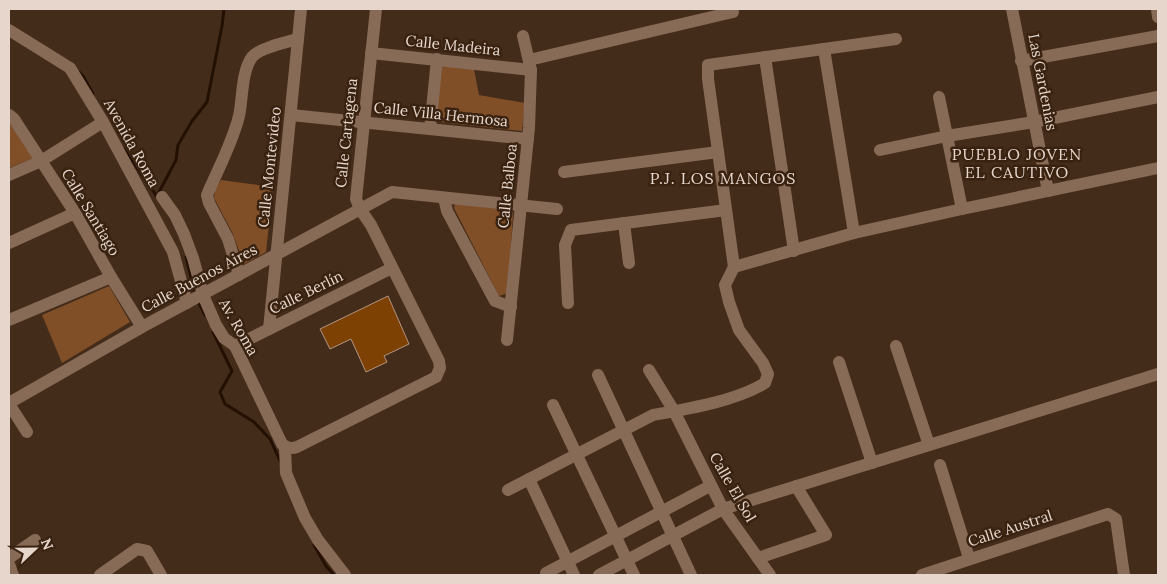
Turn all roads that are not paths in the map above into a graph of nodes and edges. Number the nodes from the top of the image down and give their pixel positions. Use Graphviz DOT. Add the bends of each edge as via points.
graph roads {
  1 [pos="301,9"];
  2 [pos="376,9"];
  3 [pos="1012,9"];
  4 [pos="1157,9"];
  5 [pos="732,12"];
  6 [pos="1158,17"];
  7 [pos="9,30"];
  8 [pos="523,36"];
  9 [pos="1158,36"];
  10 [pos="298,38"];
  11 [pos="896,39"];
  12 [pos="824,49"];
  13 [pos="371,53"];
  14 [pos="765,57"];
  15 [pos="437,59"];
  16 [pos="1022,61"];
  17 [pos="530,65"];
  18 [pos="939,97"];
  19 [pos="1158,97"];
  20 [pos="9,115"];
  21 [pos="290,115"];
  22 [pos="103,122"];
  23 [pos="363,122"];
  24 [pos="1034,122"];
  25 [pos="430,129"];
  26 [pos="947,136"];
  27 [pos="528,139"];
  28 [pos="880,150"];
  29 [pos="718,152"];
  30 [pos="41,161"];
  31 [pos="1158,168"];
  32 [pos="564,172"];
  33 [pos="9,175"];
  34 [pos="1048,191"];
  35 [pos="162,197"];
  36 [pos="444,198"];
  37 [pos="521,206"];
  38 [pos="360,209"];
  39 [pos="557,209"];
  40 [pos="962,209"];
  41 [pos="726,210"];
  42 [pos="75,213"];
  43 [pos="624,223"];
  44 [pos="854,233"];
  45 [pos="9,242"];
  46 [pos="794,251"];
  47 [pos="277,254"];
  48 [pos="630,263"];
  49 [pos="734,267"];
  50 [pos="392,268"];
  51 [pos="239,276"];
  52 [pos="111,277"];
  53 [pos="203,295"];
  54 [pos="187,303"];
  55 [pos="568,303"];
  56 [pos="511,307"];
  57 [pos="9,320"];
  58 [pos="142,327"];
  59 [pos="269,329"];
  60 [pos="508,340"];
  61 [pos="235,346"];
  62 [pos="896,346"];
  63 [pos="839,362"];
  64 [pos="649,370"];
  65 [pos="1158,374"];
  66 [pos="598,375"];
  67 [pos="9,404"];
  68 [pos="553,405"];
  69 [pos="674,412"];
  70 [pos="623,430"];
  71 [pos="27,432"];
  72 [pos="929,445"];
  73 [pos="283,446"];
  74 [pos="576,454"];
  75 [pos="872,463"];
  76 [pos="940,465"];
  77 [pos="529,479"];
  78 [pos="710,486"];
  79 [pos="796,486"];
  80 [pos="508,490"];
  81 [pos="723,509"];
  82 [pos="661,512"];
  83 [pos="615,536"];
  84 [pos="672,536"];
  85 [pos="35,540"];
  86 [pos="9,558"];
  87 [pos="758,558"];
  88 [pos="969,558"];
  89 [pos="627,561"];
  90 [pos="568,562"];
  91 [pos="9,564"];
  92 [pos="546,573"];
  93 [pos="13,575"];
  94 [pos="100,575"];
  95 [pos="161,575"];
  96 [pos="345,575"];
  97 [pos="574,575"];
  98 [pos="599,575"];
  99 [pos="634,575"];
  100 [pos="691,575"];
  101 [pos="770,575"];
  102 [pos="922,575"];
  103 [pos="1124,575"];
  1 -- 10 [label="street, Calle Montevideo"];
  2 -- 13 [label="street, Calle Cartagena"];
  3 -- 16 [label="street, Las Gardenias"];
  4 -- 6 [label="street"];
  5 -- 17 [label="street, Calle Madeira"];
  7 -- 22 [label="street, Avenida Roma" via="70,68"];
  8 -- 17 [label="street, Calle Balboa"];
  9 -- 16 [label="street"];
  10 -- 21 [label="street, Calle Montevideo"];
  10 -- 51 [label="street" via="253,55 247,68 232,139 207,195 228,239"];
  11 -- 12 [label="street"];
  12 -- 14 [label="street"];
  12 -- 44 [label="street"];
  13 -- 15 [label="street, Calle Madeira"];
  13 -- 23 [label="street, Calle Cartagena"];
  14 -- 29 [label="street" via="708,65"];
  14 -- 46 [label="street"];
  15 -- 17 [label="street, Calle Madeira"];
  15 -- 25 [label="street"];
  16 -- 24 [label="street, Las Gardenias"];
  17 -- 27 [label="street, Calle Balboa"];
  18 -- 26 [label="street"];
  19 -- 24 [label="street"];
  20 -- 30 [label="street, Calle Santiago"];
  21 -- 23 [label="street, Calle Villa Hermosa"];
  21 -- 47 [label="street, Calle Montevideo"];
  22 -- 30 [label="street"];
  22 -- 54 [label="street, Avenida Roma" via="174,252"];
  23 -- 25 [label="street, Calle Villa Hermosa"];
  23 -- 38 [label="street, Calle Cartagena" via="356,200"];
  24 -- 26 [label="street"];
  24 -- 34 [label="street, Las Gardenias"];
  25 -- 27 [label="street, Calle Villa Hermosa"];
  26 -- 28 [label="street"];
  26 -- 40 [label="street"];
  27 -- 37 [label="street, Calle Balboa"];
  29 -- 32 [label="street"];
  29 -- 41 [label="street"];
  30 -- 33 [label="street"];
  30 -- 42 [label="street, Calle Santiago"];
  31 -- 34 [label="street"];
  34 -- 40 [label="street"];
  35 -- 53 [label="street, Av. Roma" via="184,234"];
  36 -- 37 [label="street, Calle Buenos Aires"];
  36 -- 38 [label="street, Calle Buenos Aires" via="392,192"];
  36 -- 56 [label="street" via="447,211 495,301"];
  37 -- 39 [label="street, Calle Buenos Aires"];
  37 -- 56 [label="street, Calle Balboa"];
  38 -- 47 [label="street, Calle Buenos Aires"];
  38 -- 50 [label="street, Calle Cartagena"];
  40 -- 44 [label="street"];
  41 -- 43 [label="street"];
  41 -- 49 [label="street"];
  42 -- 45 [label="street"];
  42 -- 52 [label="street, Calle Santiago"];
  43 -- 48 [label="street"];
  43 -- 55 [label="street" via="571,230 565,245"];
  44 -- 46 [label="street"];
  46 -- 49 [label="street"];
  47 -- 51 [label="street, Calle Buenos Aires"];
  47 -- 59 [label="street, Calle Montevideo"];
  49 -- 69 [label="street" via="725,285 727,294 739,330 768,374 764,383 735,396"];
  50 -- 59 [label="street, Calle Berlín"];
  50 -- 73 [label="street, Calle Cartagena" via="439,361 440,372 434,379 293,448"];
  51 -- 53 [label="street, Calle Buenos Aires"];
  52 -- 57 [label="street"];
  52 -- 58 [label="street, Calle Santiago"];
  53 -- 54 [label="street, Calle Buenos Aires"];
  53 -- 61 [label="street, Av. Roma" via="224,338"];
  54 -- 58 [label="street, Calle Buenos Aires"];
  56 -- 60 [label="street, Calle Balboa"];
  58 -- 67 [label="street, Calle Buenos Aires"];
  59 -- 61 [label="street, Calle Berlín"];
  61 -- 73 [label="street, Av. Roma"];
  62 -- 72 [label="street"];
  63 -- 75 [label="street"];
  64 -- 69 [label="street, Calle El Sol"];
  65 -- 72 [label="street"];
  66 -- 70 [label="street"];
  67 -- 71 [label="street"];
  68 -- 74 [label="street"];
  69 -- 70 [label="street" via="653,415"];
  69 -- 78 [label="street, Calle El Sol"];
  70 -- 74 [label="street"];
  70 -- 82 [label="street"];
  72 -- 75 [label="street"];
  73 -- 96 [label="street" via="286,473 304,518"];
  74 -- 77 [label="street"];
  74 -- 83 [label="street"];
  75 -- 79 [label="street"];
  76 -- 88 [label="street"];
  77 -- 80 [label="street"];
  77 -- 90 [label="street"];
  78 -- 81 [label="street, Calle El Sol"];
  78 -- 82 [label="street"];
  79 -- 81 [label="street"];
  79 -- 87 [label="street" via="826,535"];
  81 -- 84 [label="street"];
  81 -- 87 [label="street, Calle El Sol"];
  82 -- 83 [label="street"];
  82 -- 84 [label="street"];
  83 -- 89 [label="street"];
  83 -- 90 [label="street"];
  84 -- 89 [label="street"];
  84 -- 100 [label="street"];
  85 -- 86 [label="street"];
  87 -- 101 [label="street, Calle El Sol"];
  88 -- 102 [label="street, Calle Austral"];
  88 -- 103 [label="street, Calle Austral" via="1108,514 1116,519"];
  89 -- 98 [label="street"];
  89 -- 99 [label="street"];
  90 -- 92 [label="street"];
  90 -- 97 [label="street"];
  91 -- 93 [label="street"];
  94 -- 95 [label="street" via="137,549 147,551"];
}
